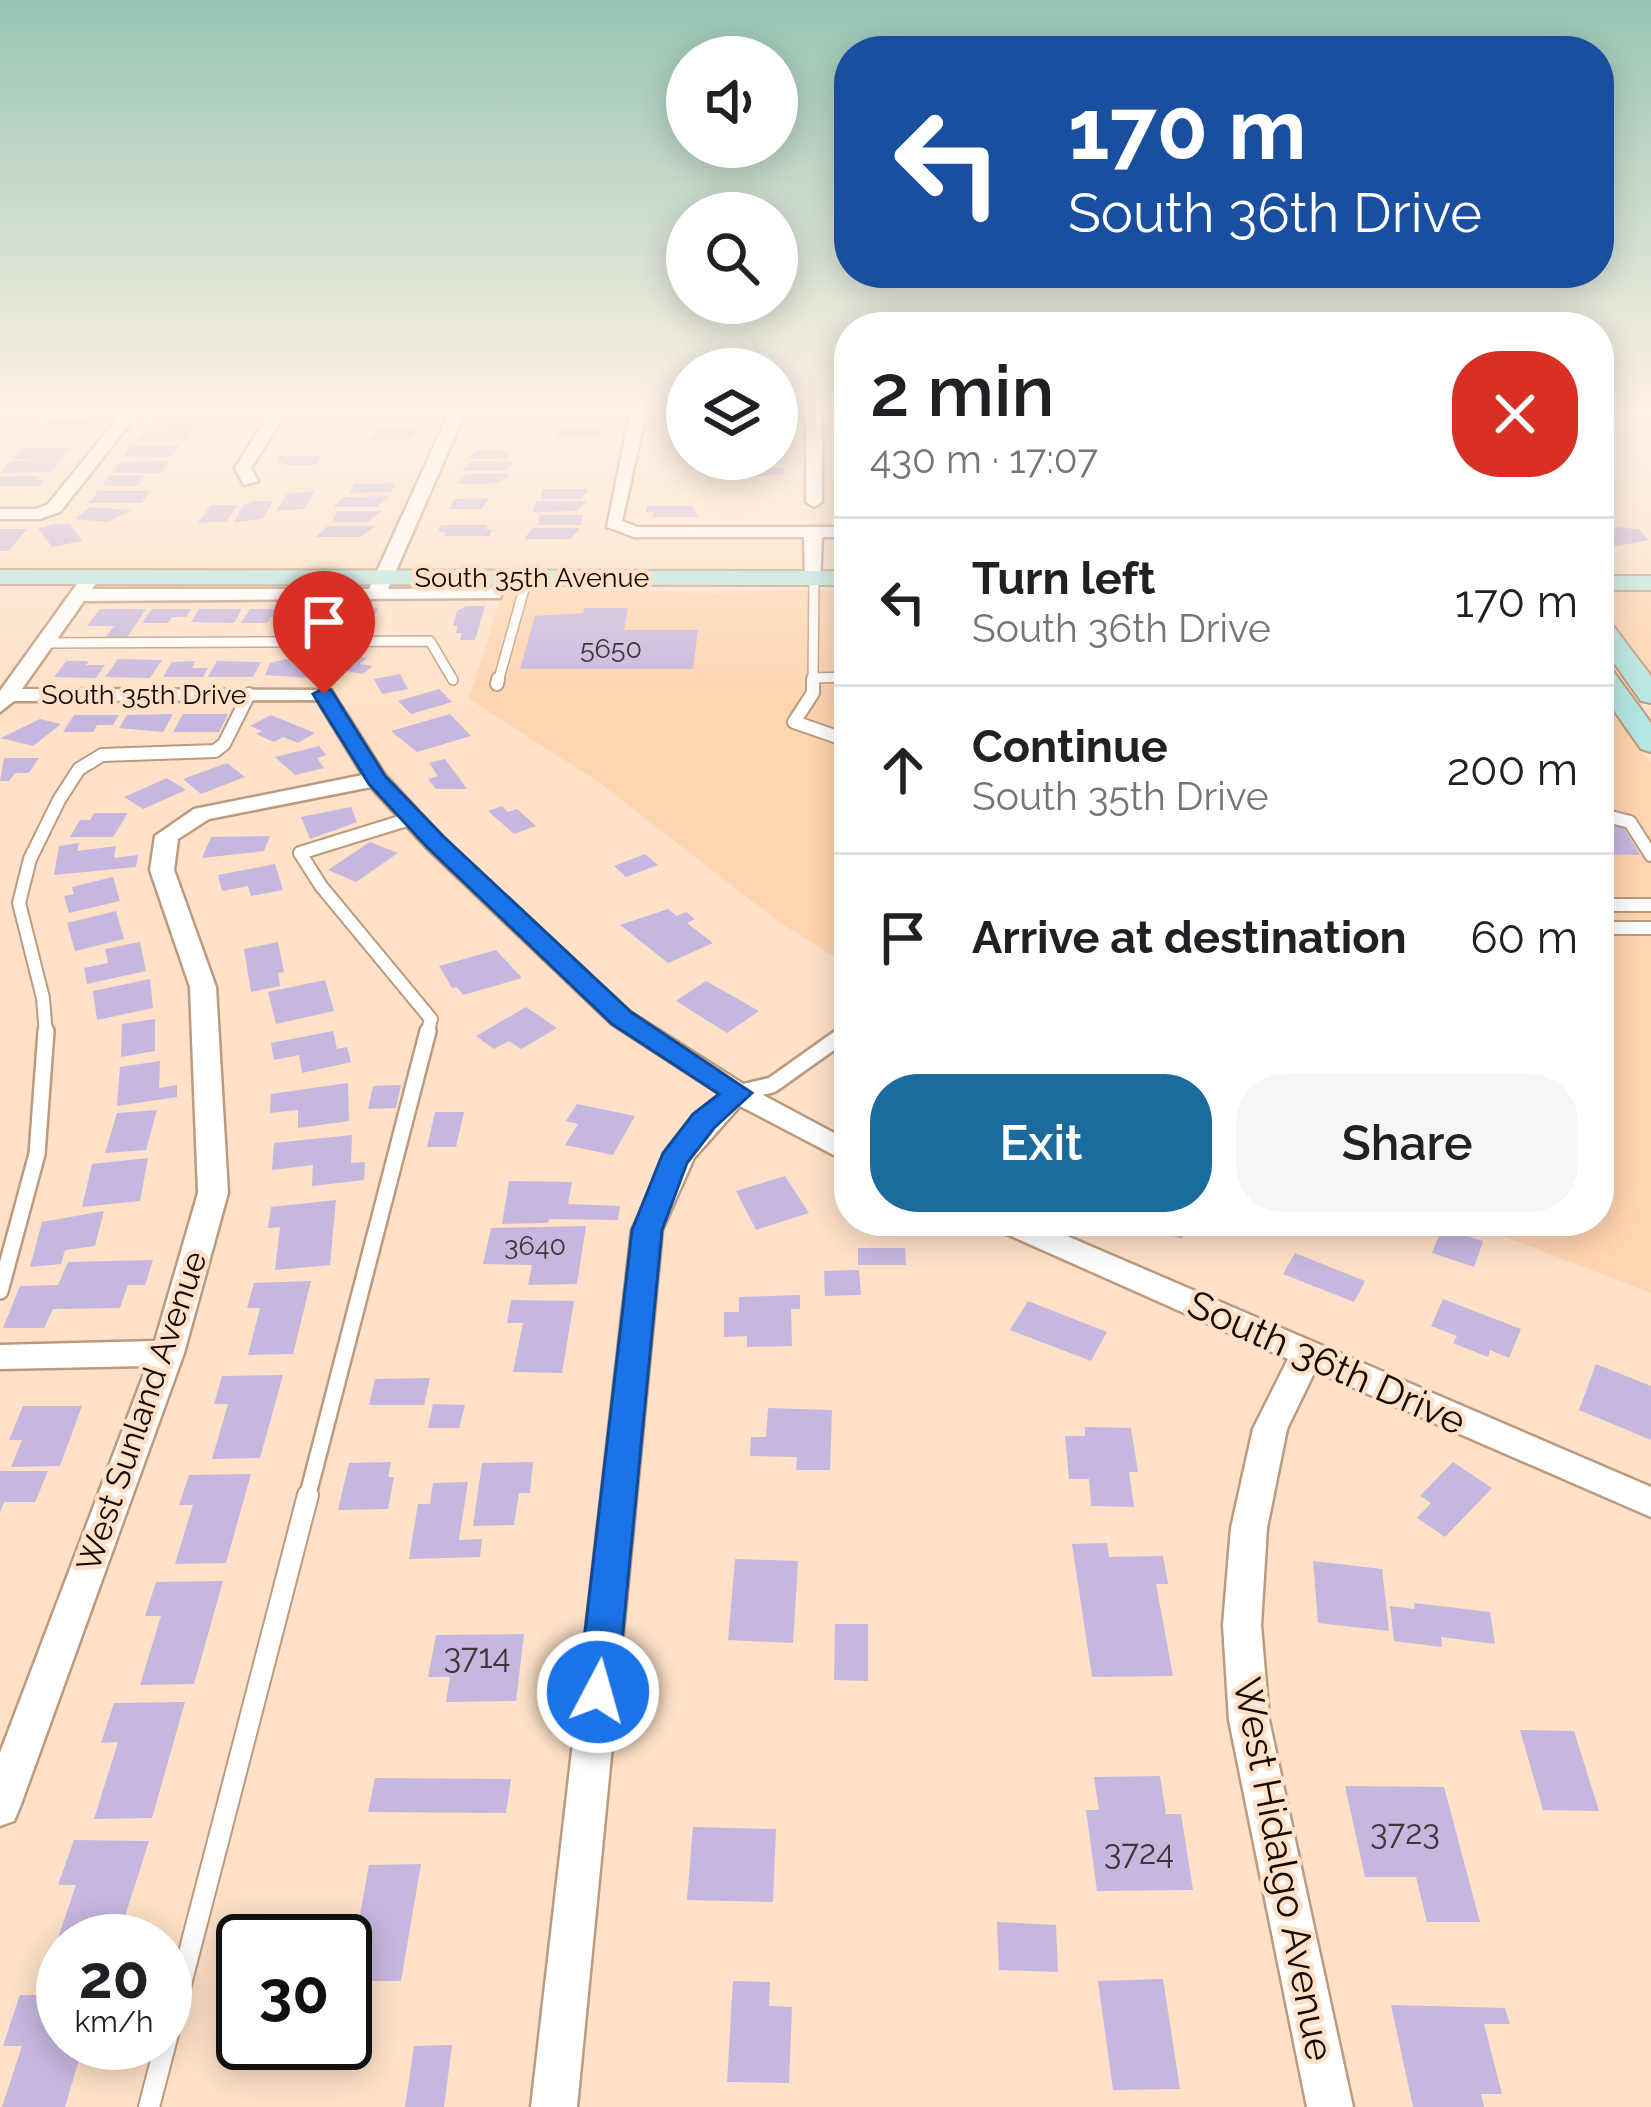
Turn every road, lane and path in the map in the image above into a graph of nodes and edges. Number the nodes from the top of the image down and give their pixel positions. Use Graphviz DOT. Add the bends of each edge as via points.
graph roads {
  1 [pos="46,511"];
  2 [pos="413,511"];
  3 [pos="616,511"];
  4 [pos="0,514"];
  5 [pos="812,532"];
  6 [pos="834,532"];
  7 [pos="1651,570"];
  8 [pos="1614,571"];
  9 [pos="0,577"];
  10 [pos="527,578"];
  11 [pos="814,578"];
  12 [pos="834,578"];
  13 [pos="1651,583"];
  14 [pos="1614,584"];
  15 [pos="379,586"];
  16 [pos="85,587"];
  17 [pos="493,594"];
  18 [pos="45,643"];
  19 [pos="1614,644"];
  20 [pos="834,677"];
  21 [pos="814,678"];
  22 [pos="453,680"];
  23 [pos="497,683"];
  24 [pos="249,694"];
  25 [pos="1651,695"];
  26 [pos="4,701"];
  27 [pos="1614,702"];
  28 [pos="834,736"];
  29 [pos="1651,743"];
  30 [pos="376,779"];
  31 [pos="413,818"];
  32 [pos="1614,818"];
  33 [pos="1651,854"];
  34 [pos="1614,905"];
  35 [pos="1651,905"];
  36 [pos="1614,928"];
  37 [pos="1651,928"];
  38 [pos="834,1041"];
  39 [pos="738,1093"];
  40 [pos="834,1145"];
  41 [pos="1038,1236"];
  42 [pos="0,1291"];
  43 [pos="168,1353"];
  44 [pos="1307,1354"];
  45 [pos="0,1357"];
  46 [pos="1651,1503"];
  47 [pos="0,1807"];
  48 [pos="149,2107"];
  49 [pos="554,2107"];
  50 [pos="1330,2107"];
  1 -- 4 [label="street"];
  2 -- 15 [label="street"];
  3 -- 5 [label="street" via="620,530"];
  5 -- 6 [label="street"];
  5 -- 11 [label="street"];
  7 -- 8 [label="main road"];
  9 -- 16 [label="main road, South 35th Avenue"];
  10 -- 11 [label="main road, South 35th Avenue"];
  10 -- 15 [label="main road, South 35th Avenue"];
  10 -- 23 [label="lane"];
  11 -- 12 [label="main road, South 35th Avenue"];
  11 -- 21 [label="lane"];
  13 -- 14 [label="main road"];
  15 -- 16 [label="main road, South 35th Avenue"];
  15 -- 17 [label="street"];
  16 -- 18 [label="street"];
  18 -- 22 [label="lane" via="430,641"];
  18 -- 26 [label="street"];
  19 -- 25 [label="main road"];
  20 -- 21 [label="lane"];
  21 -- 28 [label="lane" via="794,722"];
  24 -- 26 [label="street, South 35th Drive"];
  24 -- 30 [label="street, South 35th Drive" via="324,694"];
  24 -- 42 [label="lane" via="215,751 86,761 25,872 22,916 45,1009 42,1127"];
  27 -- 29 [label="main road"];
  30 -- 31 [label="street"];
  30 -- 43 [label="street, West Sunland Avenue" via="202,814 167,836 162,870 203,987 213,1192"];
  31 -- 39 [label="street" via="621,1018"];
  31 -- 48 [label="lane" via="301,854 431,1019"];
  32 -- 33 [label="lane" via="1630,822"];
  34 -- 35 [label="lane"];
  36 -- 37 [label="lane"];
  38 -- 39 [label="lane" via="772,1085"];
  39 -- 40 [label="street"];
  39 -- 49 [label="street" via="673,1160 647,1230"];
  41 -- 44 [label="street, South 36th Drive"];
  43 -- 45 [label="street"];
  43 -- 47 [label="street, West Sunland Avenue"];
  44 -- 46 [label="street, South 36th Drive"];
  44 -- 50 [label="street, West Hidalgo Avenue" via="1270,1429 1249,1528 1242,1624 1249,1720"];
}
